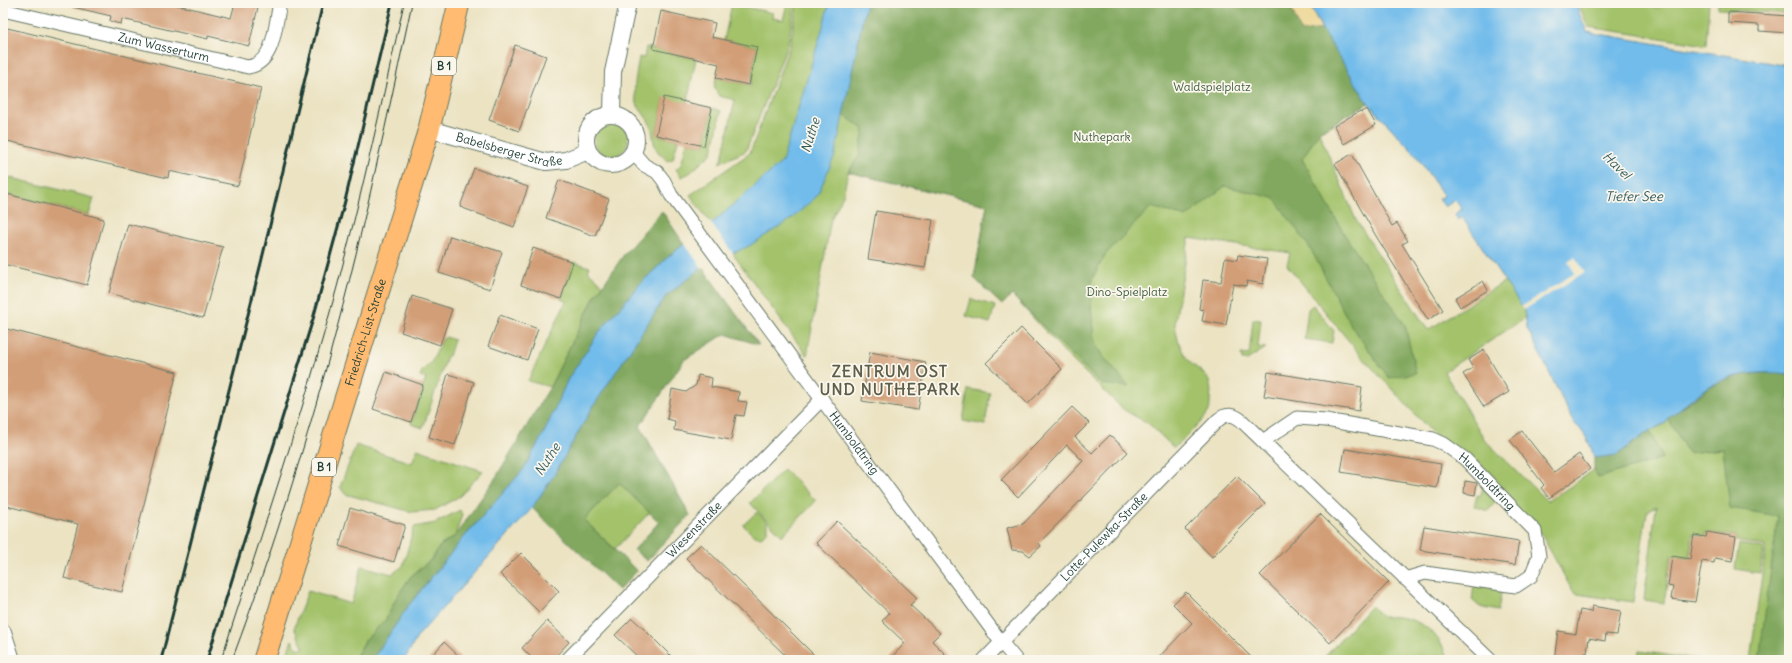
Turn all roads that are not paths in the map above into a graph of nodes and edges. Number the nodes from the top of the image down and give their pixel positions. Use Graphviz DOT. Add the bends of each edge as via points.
graph roads {
  1 [pos="280,3"];
  2 [pos="459,3"];
  3 [pos="628,3"];
  4 [pos="3,10"];
  5 [pos="612,114"];
  6 [pos="428,129"];
  7 [pos="588,151"];
  8 [pos="633,152"];
  9 [pos="822,399"];
  10 [pos="1263,441"];
  11 [pos="1405,579"];
  12 [pos="3,632"];
  13 [pos="1001,642"];
  14 [pos="12,660"];
  15 [pos="264,660"];
  16 [pos="567,660"];
  17 [pos="984,660"];
  18 [pos="1016,660"];
  19 [pos="1490,660"];
  1 -- 4 [label="street, Zum Wasserturm" via="267,56 258,64 248,67"];
  2 -- 6 [label="main road, Friedrich-List-Straße / B 1"];
  3 -- 5 [label="street" via="613,72"];
  5 -- 7 [label="street" via="595,120 590,126 586,139"];
  5 -- 8 [label="street" via="620,116 633,127 636,144"];
  6 -- 7 [label="street, Babelsberger Straße" via="546,162 566,160"];
  6 -- 15 [label="main road, Friedrich-List-Straße / B 1"];
  7 -- 8 [label="street" via="606,165 622,163"];
  8 -- 9 [label="street, Humboldtring" via="644,165 657,172 671,195"];
  9 -- 13 [label="street, Humboldtring"];
  9 -- 16 [label="street, Wiesenstraße"];
  10 -- 11 [label="street"];
  10 -- 11 [label="street, Humboldtring" via="1297,418 1355,424 1433,439 1465,459 1535,531 1539,556 1531,576 1516,586 1425,573"];
  10 -- 13 [label="street, Lotte-Pulewka-Straße" via="1238,417 1225,415 1218,420"];
  11 -- 19 [label="street"];
  12 -- 14 [label="street"];
  13 -- 17 [label="street, Lotte-Pulewka-Straße"];
  13 -- 18 [label="street, Humboldtring"];
}
